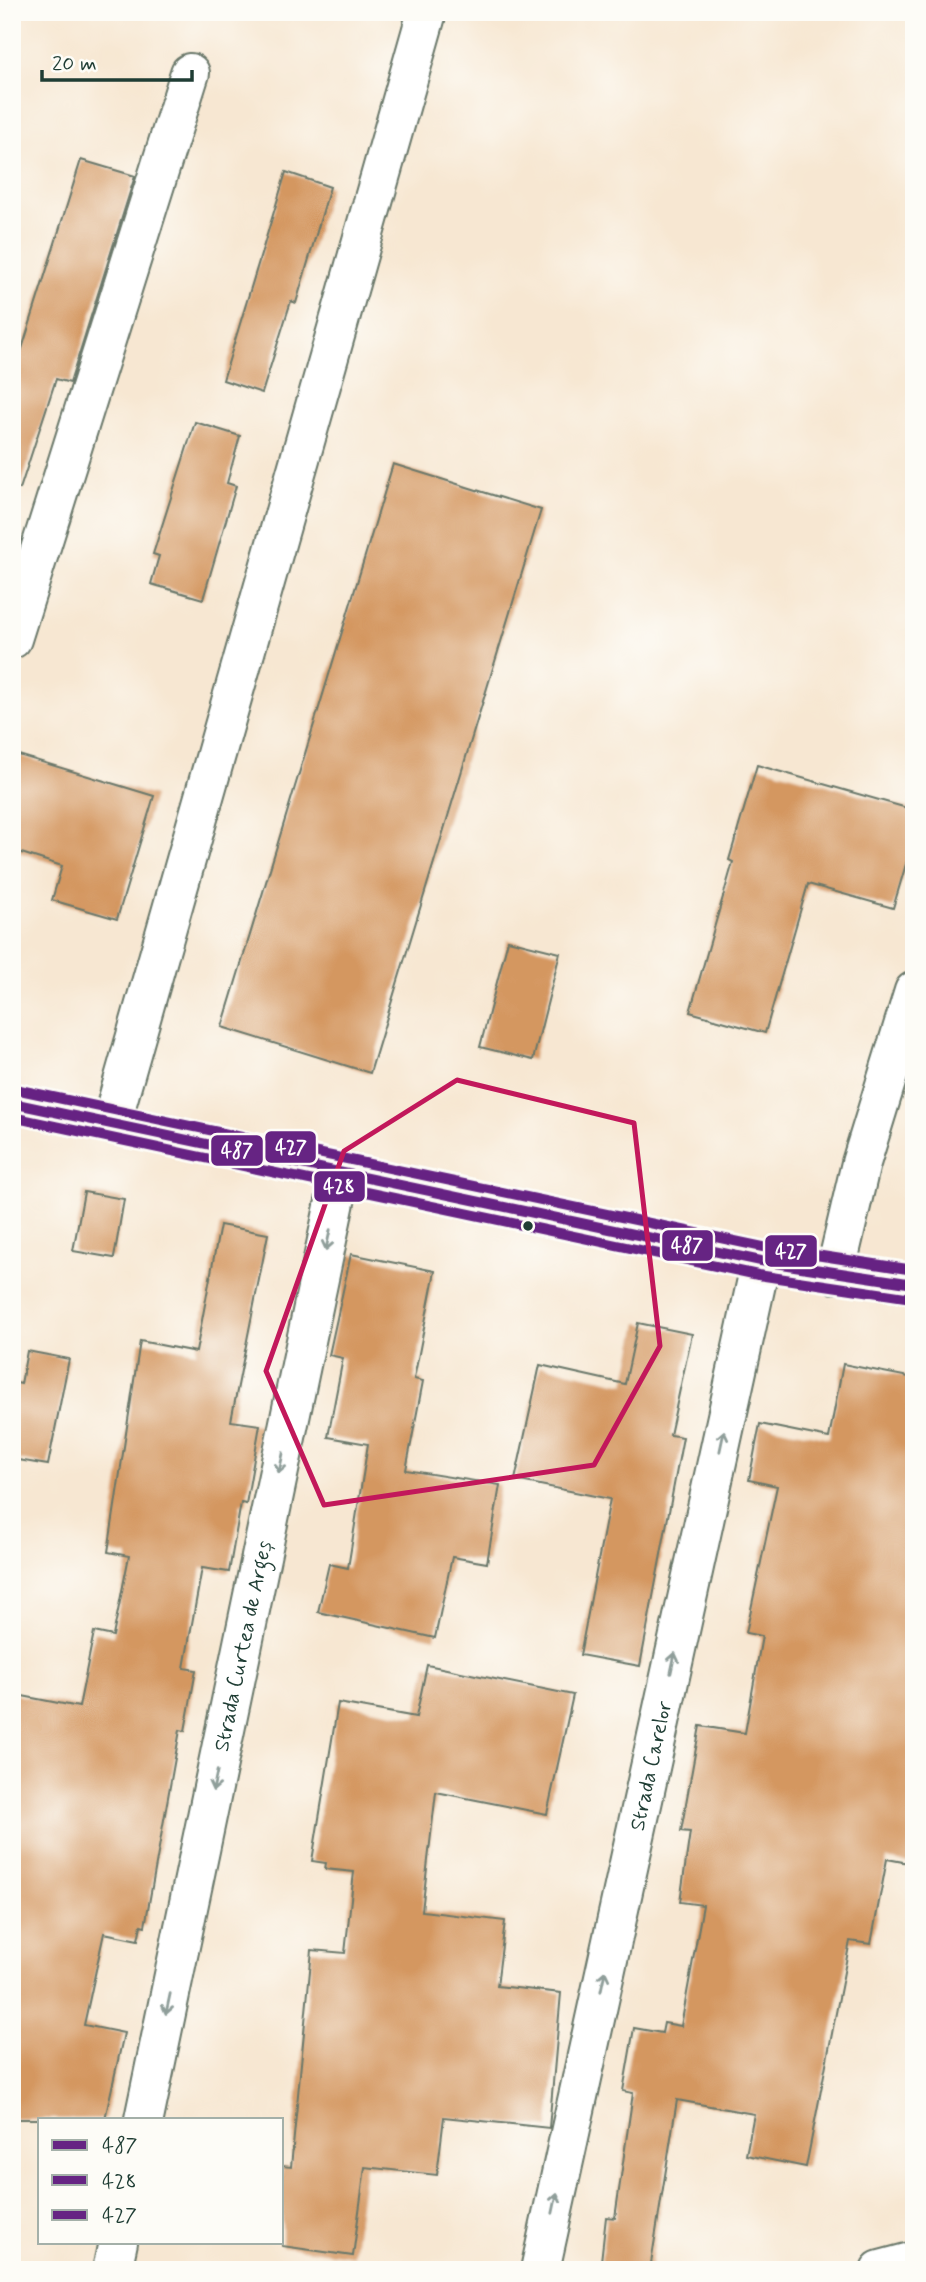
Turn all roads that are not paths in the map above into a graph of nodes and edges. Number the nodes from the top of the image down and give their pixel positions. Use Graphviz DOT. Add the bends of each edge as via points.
graph roads {
  1 [pos="427,12"];
  2 [pos="190,73"];
  3 [pos="12,639"];
  4 [pos="914,991"];
  5 [pos="12,1103"];
  6 [pos="111,1124"];
  7 [pos="341,1173"];
  8 [pos="761,1261"];
  9 [pos="835,1274"];
  10 [pos="914,1284"];
  11 [pos="144,2118"];
  12 [pos="118,2244"];
  13 [pos="914,2261"];
  14 [pos="112,2270"];
  15 [pos="540,2270"];
  16 [pos="880,2270"];
  1 -- 6 [label="street"];
  2 -- 3 [label="street"];
  4 -- 9 [label="street" via="861,1164"];
  5 -- 6 [label="main road"];
  6 -- 7 [label="main road"];
  7 -- 8 [label="main road"];
  7 -- 11 [label="street, Strada Curtea de Argeș, one-way"];
  8 -- 9 [label="main road"];
  15 -- 8 [label="street, Strada Carelor, one-way"];
  9 -- 10 [label="main road"];
  12 -- 14 [label="street"];
  13 -- 16 [label="street"];
}
